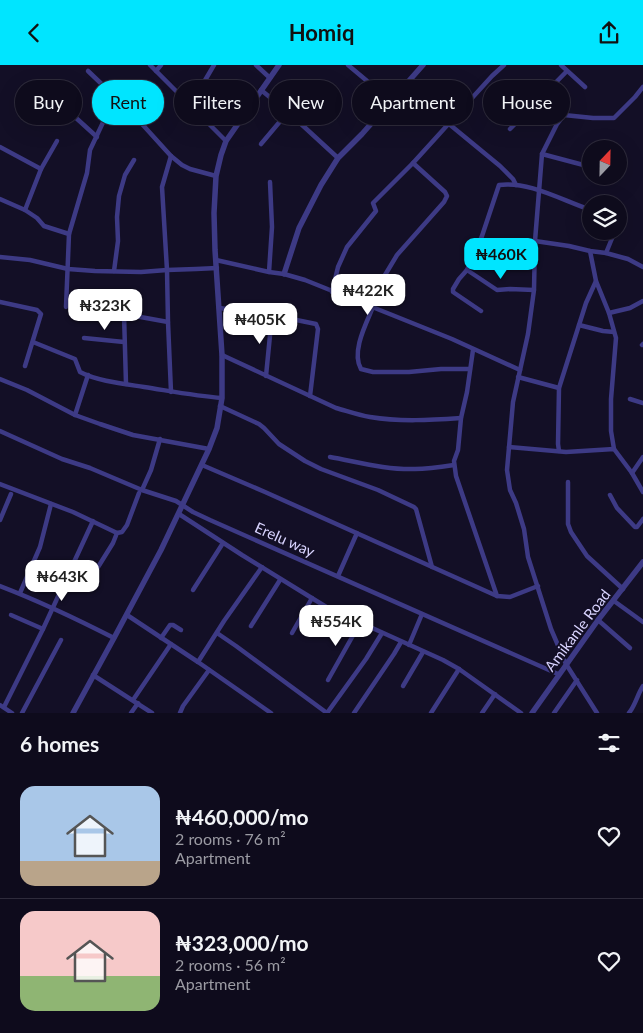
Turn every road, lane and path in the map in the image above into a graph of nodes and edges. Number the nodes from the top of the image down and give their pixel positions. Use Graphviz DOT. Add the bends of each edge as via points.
graph roads {
  1 [pos="150,65"];
  2 [pos="161,65"];
  3 [pos="214,65"];
  4 [pos="256,65"];
  5 [pos="279,65"];
  6 [pos="348,65"];
  7 [pos="422,65"];
  8 [pos="504,65"];
  9 [pos="561,65"];
  10 [pos="88,71"];
  11 [pos="156,71"];
  12 [pos="567,71"];
  13 [pos="270,78"];
  14 [pos="97,80"];
  15 [pos="205,80"];
  16 [pos="366,80"];
  17 [pos="409,80"];
  18 [pos="585,87"];
  19 [pos="643,87"];
  20 [pos="174,88"];
  21 [pos="261,90"];
  22 [pos="269,97"];
  23 [pos="473,97"];
  24 [pos="82,123"];
  25 [pos="102,125"];
  26 [pos="143,125"];
  27 [pos="210,125"];
  28 [pos="277,125"];
  29 [pos="302,125"];
  30 [pos="370,125"];
  31 [pos="448,125"];
  32 [pos="450,125"];
  33 [pos="510,129"];
  34 [pos="97,137"];
  35 [pos="57,141"];
  36 [pos="226,141"];
  37 [pos="261,144"];
  38 [pos="0,147"];
  39 [pos="542,154"];
  40 [pos="171,156"];
  41 [pos="338,158"];
  42 [pos="134,160"];
  43 [pos="413,163"];
  44 [pos="582,165"];
  45 [pos="41,169"];
  46 [pos="216,176"];
  47 [pos="270,182"];
  48 [pos="516,185"];
  49 [pos="539,190"];
  50 [pos="0,199"];
  51 [pos="582,207"];
  52 [pos="25,211"];
  53 [pos="69,234"];
  54 [pos="611,240"];
  55 [pos="535,241"];
  56 [pos="590,251"];
  57 [pos="606,253"];
  58 [pos="0,257"];
  59 [pos="216,260"];
  60 [pos="217,267"];
  61 [pos="643,267"];
  62 [pos="68,269"];
  63 [pos="167,269"];
  64 [pos="467,270"];
  65 [pos="114,271"];
  66 [pos="269,272"];
  67 [pos="284,273"];
  68 [pos="596,281"];
  69 [pos="534,290"];
  70 [pos="332,292"];
  71 [pos="376,293"];
  72 [pos="643,301"];
  73 [pos="0,302"];
  74 [pos="66,307"];
  75 [pos="372,307"];
  76 [pos="219,308"];
  77 [pos="106,311"];
  78 [pos="481,311"];
  79 [pos="609,313"];
  80 [pos="124,314"];
  81 [pos="272,315"];
  82 [pos="168,322"];
  83 [pos="579,325"];
  84 [pos="614,332"];
  85 [pos="84,339"];
  86 [pos="33,342"];
  87 [pos="124,342"];
  88 [pos="473,350"];
  89 [pos="222,355"];
  90 [pos="25,366"];
  91 [pos="470,369"];
  92 [pos="520,370"];
  93 [pos="88,375"];
  94 [pos="266,376"];
  95 [pos="518,377"];
  96 [pos="0,379"];
  97 [pos="126,384"];
  98 [pos="559,388"];
  99 [pos="171,391"];
  100 [pos="310,396"];
  101 [pos="222,398"];
  102 [pos="630,399"];
  103 [pos="643,403"];
  104 [pos="220,406"];
  105 [pos="75,415"];
  106 [pos="461,418"];
  107 [pos="0,431"];
  108 [pos="160,439"];
  109 [pos="509,447"];
  110 [pos="209,449"];
  111 [pos="614,449"];
  112 [pos="559,451"];
  113 [pos="330,457"];
  114 [pos="643,457"];
  115 [pos="202,465"];
  116 [pos="454,465"];
  117 [pos="632,473"];
  118 [pos="568,483"];
  119 [pos="0,484"];
  120 [pos="141,492"];
  121 [pos="643,492"];
  122 [pos="11,495"];
  123 [pos="610,495"];
  124 [pos="51,504"];
  125 [pos="182,506"];
  126 [pos="179,514"];
  127 [pos="643,519"];
  128 [pos="0,520"];
  129 [pos="93,521"];
  130 [pos="117,533"];
  131 [pos="357,533"];
  132 [pos="223,543"];
  133 [pos="643,562"];
  134 [pos="262,567"];
  135 [pos="432,567"];
  136 [pos="338,576"];
  137 [pos="90,580"];
  138 [pos="280,580"];
  139 [pos="0,586"];
  140 [pos="538,586"];
  141 [pos="623,589"];
  142 [pos="193,590"];
  143 [pos="20,593"];
  144 [pos="497,596"];
  145 [pos="312,599"];
  146 [pos="614,601"];
  147 [pos="53,608"];
  148 [pos="422,614"];
  149 [pos="11,615"];
  150 [pos="127,615"];
  151 [pos="598,620"];
  152 [pos="643,622"];
  153 [pos="360,623"];
  154 [pos="250,626"];
  155 [pos="43,629"];
  156 [pos="181,630"];
  157 [pos="217,633"];
  158 [pos="292,633"];
  159 [pos="382,633"];
  160 [pos="114,638"];
  161 [pos="161,638"];
  162 [pos="61,640"];
  163 [pos="401,642"];
  164 [pos="171,645"];
  165 [pos="409,645"];
  166 [pos="630,648"];
  167 [pos="423,652"];
  168 [pos="198,662"];
  169 [pos="566,664"];
  170 [pos="459,669"];
  171 [pos="209,670"];
  172 [pos="93,675"];
  173 [pos="558,675"];
  174 [pos="328,680"];
  175 [pos="577,680"];
  176 [pos="403,686"];
  177 [pos="643,686"];
  178 [pos="495,694"];
  179 [pos="135,702"];
  180 [pos="2,706"];
  181 [pos="183,712"];
  182 [pos="12,713"];
  183 [pos="22,713"];
  184 [pos="73,713"];
  185 [pos="131,713"];
  186 [pos="152,713"];
  187 [pos="272,713"];
  188 [pos="327,713"];
  189 [pos="354,713"];
  190 [pos="430,713"];
  191 [pos="482,713"];
  192 [pos="521,713"];
  193 [pos="532,713"];
  194 [pos="554,713"];
  195 [pos="597,713"];
  196 [pos="629,713"];
  1 -- 11 [label="street"];
  2 -- 11 [label="street"];
  3 -- 15 [label="street"];
  4 -- 13 [label="street"];
  5 -- 13 [label="street"];
  6 -- 16 [label="street"];
  7 -- 17 [label="street"];
  8 -- 23 [label="street"];
  9 -- 12 [label="street"];
  10 -- 14 [label="street"];
  11 -- 20 [label="street"];
  12 -- 18 [label="street"];
  12 -- 33 [label="street"];
  13 -- 21 [label="street"];
  19 -- 39 [label="street" via="614,118 564,115"];
  21 -- 22 [label="street"];
  21 -- 36 [label="street"];
  24 -- 34 [label="street"];
  25 -- 34 [label="street"];
  26 -- 40 [label="street"];
  27 -- 36 [label="street"];
  28 -- 37 [label="street"];
  29 -- 41 [label="street"];
  30 -- 41 [label="street"];
  31 -- 43 [label="street"];
  32 -- 48 [label="street" via="500,166"];
  34 -- 53 [label="street" via="90,150 87,173"];
  35 -- 45 [label="street"];
  36 -- 46 [label="street"];
  38 -- 45 [label="street"];
  39 -- 44 [label="street"];
  39 -- 49 [label="street"];
  40 -- 46 [label="street" via="190,169"];
  40 -- 63 [label="street" via="162,187"];
  41 -- 67 [label="street" via="299,229"];
  42 -- 65 [label="street" via="125,175 119,196"];
  43 -- 70 [label="street" via="373,203 376,211 347,247"];
  43 -- 71 [label="street" via="447,196 397,255"];
  45 -- 52 [label="street"];
  46 -- 59 [label="street"];
  47 -- 66 [label="street"];
  48 -- 49 [label="street"];
  48 -- 64 [label="street" via="499,185"];
  49 -- 51 [label="street"];
  49 -- 55 [label="street"];
  50 -- 52 [label="street"];
  52 -- 53 [label="street" via="44,226"];
  53 -- 62 [label="street"];
  54 -- 57 [label="street"];
  55 -- 56 [label="street"];
  55 -- 69 [label="street"];
  56 -- 57 [label="street"];
  56 -- 68 [label="street"];
  57 -- 61 [label="street"];
  58 -- 62 [label="street"];
  59 -- 60 [label="street"];
  59 -- 66 [label="street"];
  60 -- 63 [label="street"];
  60 -- 76 [label="street"];
  62 -- 65 [label="street"];
  62 -- 74 [label="street"];
  63 -- 65 [label="street"];
  63 -- 82 [label="street"];
  64 -- 69 [label="street" via="497,290"];
  64 -- 78 [label="street" via="453,292"];
  66 -- 67 [label="street"];
  67 -- 70 [label="street"];
  68 -- 79 [label="street"];
  68 -- 83 [label="street"];
  69 -- 92 [label="street"];
  70 -- 75 [label="street"];
  72 -- 79 [label="street"];
  73 -- 86 [label="street" via="39,311"];
  75 -- 88 [label="street"];
  75 -- 91 [label="street" via="360,339 358,362 361,369 373,372"];
  76 -- 81 [label="street"];
  76 -- 89 [label="street"];
  77 -- 80 [label="street"];
  79 -- 84 [label="street"];
  80 -- 82 [label="street"];
  80 -- 87 [label="street"];
  81 -- 94 [label="street"];
  81 -- 100 [label="street" via="317,325"];
  82 -- 99 [label="street"];
  83 -- 84 [label="street"];
  83 -- 98 [label="street"];
  84 -- 111 [label="street" via="611,413"];
  85 -- 87 [label="street"];
  86 -- 90 [label="street"];
  86 -- 93 [label="street" via="75,359 80,371"];
  87 -- 97 [label="street"];
  88 -- 91 [label="street"];
  88 -- 92 [label="street"];
  89 -- 94 [label="street"];
  89 -- 101 [label="street"];
  91 -- 106 [label="street"];
  92 -- 95 [label="street"];
  93 -- 97 [label="street"];
  93 -- 105 [label="street"];
  94 -- 100 [label="street"];
  95 -- 98 [label="street"];
  95 -- 109 [label="street"];
  96 -- 105 [label="street"];
  97 -- 99 [label="street"];
  98 -- 112 [label="street"];
  99 -- 101 [label="street"];
  100 -- 106 [label="street" via="336,408 371,417 395,420"];
  101 -- 104 [label="street"];
  102 -- 103 [label="street"];
  104 -- 110 [label="street" via="217,428"];
  104 -- 135 [label="street" via="259,424 279,444 321,469 414,507"];
  105 -- 108 [label="street" via="133,435"];
  106 -- 116 [label="street"];
  107 -- 120 [label="street, Erelu way"];
  108 -- 110 [label="street"];
  108 -- 120 [label="street"];
  109 -- 112 [label="street"];
  109 -- 140 [label="street" via="508,482"];
  110 -- 115 [label="street"];
  111 -- 112 [label="street"];
  111 -- 117 [label="street"];
  113 -- 116 [label="street" via="402,469"];
  114 -- 117 [label="street"];
  115 -- 125 [label="street"];
  115 -- 131 [label="street"];
  116 -- 144 [label="street"];
  117 -- 121 [label="street"];
  118 -- 141 [label="street" via="568,524 571,532 587,556"];
  119 -- 124 [label="street"];
  120 -- 125 [label="street, Erelu way" via="169,498"];
  120 -- 130 [label="street" via="122,533"];
  122 -- 128 [label="street"];
  123 -- 127 [label="street" via="616,508 635,527"];
  124 -- 129 [label="street"];
  124 -- 143 [label="street" via="40,547"];
  125 -- 126 [label="street"];
  125 -- 136 [label="street, Erelu way"];
  126 -- 132 [label="street"];
  126 -- 150 [label="street"];
  129 -- 130 [label="street"];
  129 -- 147 [label="street"];
  130 -- 137 [label="street"];
  131 -- 135 [label="street"];
  131 -- 136 [label="street"];
  132 -- 134 [label="street"];
  132 -- 142 [label="street"];
  133 -- 141 [label="street, Amikanle Road"];
  134 -- 138 [label="street"];
  134 -- 157 [label="street"];
  135 -- 144 [label="street"];
  136 -- 148 [label="street, Erelu way"];
  138 -- 145 [label="street"];
  138 -- 154 [label="street"];
  139 -- 143 [label="street"];
  140 -- 144 [label="street" via="515,596"];
  140 -- 169 [label="street"];
  141 -- 146 [label="street, Amikanle Road"];
  143 -- 147 [label="street"];
  145 -- 153 [label="street"];
  145 -- 158 [label="street"];
  146 -- 151 [label="street, Amikanle Road"];
  146 -- 152 [label="street"];
  147 -- 155 [label="street"];
  147 -- 160 [label="street"];
  148 -- 165 [label="street"];
  148 -- 173 [label="street, Erelu way"];
  149 -- 155 [label="street"];
  150 -- 160 [label="street"];
  150 -- 161 [label="street"];
  151 -- 166 [label="street"];
  151 -- 169 [label="street, Amikanle Road"];
  153 -- 159 [label="street"];
  153 -- 174 [label="street"];
  155 -- 180 [label="street"];
  156 -- 161 [label="street" via="170,625"];
  157 -- 168 [label="street"];
  157 -- 188 [label="street"];
  159 -- 163 [label="street"];
  159 -- 188 [label="street"];
  160 -- 172 [label="street"];
  161 -- 164 [label="street"];
  162 -- 183 [label="street"];
  163 -- 165 [label="street"];
  163 -- 189 [label="street"];
  164 -- 168 [label="street"];
  164 -- 179 [label="street"];
  165 -- 167 [label="street"];
  167 -- 170 [label="street"];
  167 -- 176 [label="street"];
  168 -- 171 [label="street"];
  169 -- 173 [label="street, Amikanle Road"];
  169 -- 175 [label="street"];
  170 -- 178 [label="street"];
  170 -- 190 [label="street"];
  171 -- 181 [label="street" via="184,705"];
  171 -- 187 [label="street"];
  172 -- 179 [label="street"];
  172 -- 184 [label="street"];
  173 -- 193 [label="street, Amikanle Road"];
  175 -- 194 [label="street"];
  175 -- 195 [label="street"];
  177 -- 196 [label="street"];
  178 -- 191 [label="street"];
  178 -- 192 [label="street"];
  179 -- 185 [label="street"];
  179 -- 186 [label="street"];
  180 -- 182 [label="street"];
}
